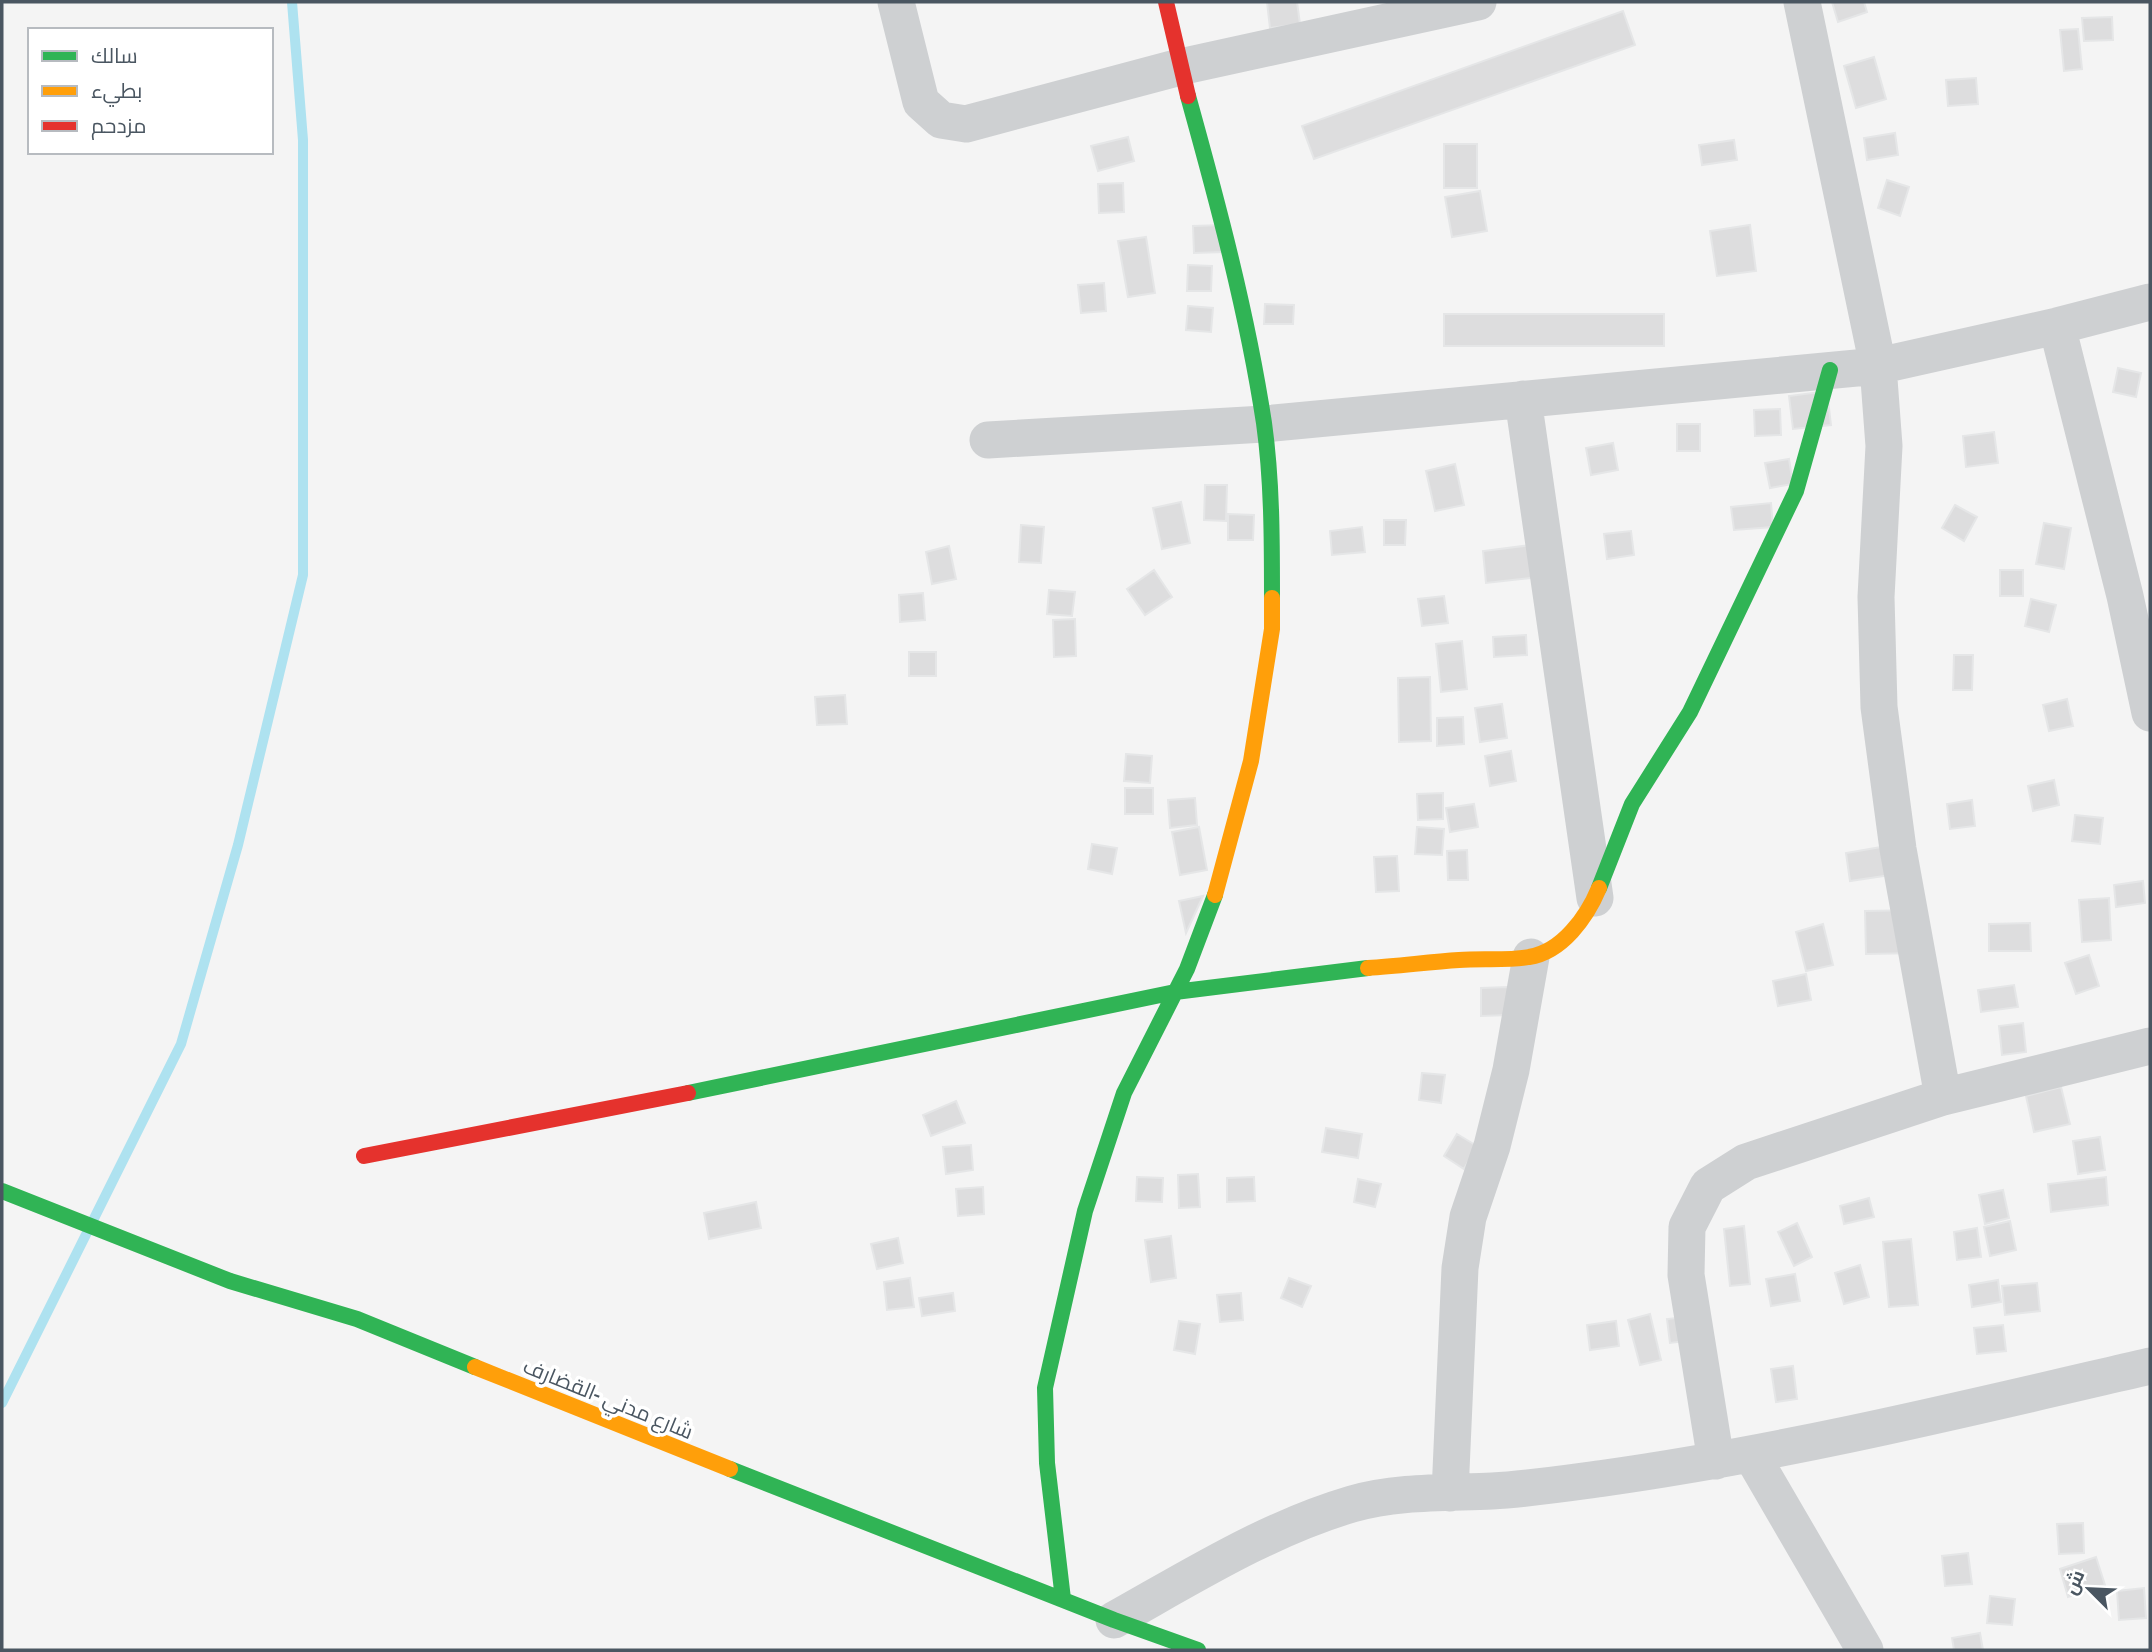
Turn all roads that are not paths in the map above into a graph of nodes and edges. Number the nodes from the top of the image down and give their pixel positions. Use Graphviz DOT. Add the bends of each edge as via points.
graph roads {
  1 [pos="896,2"];
  2 [pos="1166,2"];
  3 [pos="1478,2"];
  4 [pos="1802,2"];
  5 [pos="1180,66"];
  6 [pos="2150,302"];
  7 [pos="2057,326"];
  8 [pos="1878,366"];
  9 [pos="1830,370"];
  10 [pos="1523,399"];
  11 [pos="1264,424"];
  12 [pos="988,440"];
  13 [pos="2138,594"];
  14 [pos="2150,713"];
  15 [pos="1595,898"];
  16 [pos="1531,957"];
  17 [pos="1174,992"];
  18 [pos="2150,1046"];
  19 [pos="1943,1097"];
  20 [pos="363,1156"];
  21 [pos="2,1191"];
  22 [pos="2150,1366"];
  23 [pos="1751,1454"];
  24 [pos="1716,1461"];
  25 [pos="1450,1493"];
  26 [pos="1063,1599"];
  27 [pos="1115,1620"];
  28 [pos="1198,1650"];
  29 [pos="1865,1650"];
  1 -- 5 [label="street" via="921,102 940,120 966,124"];
  2 -- 5 [label="main road"];
  3 -- 5 [label="street"];
  4 -- 8 [label="street"];
  5 -- 11 [label="main road" via="1228,241"];
  6 -- 7 [label="street"];
  7 -- 8 [label="street"];
  7 -- 13 [label="street"];
  8 -- 9 [label="street"];
  8 -- 19 [label="street" via="1884,446 1876,597 1879,707 1898,849"];
  9 -- 10 [label="street"];
  9 -- 15 [label="main road" via="1796,491 1690,712 1632,804"];
  10 -- 11 [label="street"];
  10 -- 15 [label="street"];
  11 -- 12 [label="street"];
  11 -- 17 [label="main road" via="1272,534 1272,629 1251,761 1219,886"];
  13 -- 14 [label="street"];
  15 -- 16 [label="main road" via="1557,946"];
  16 -- 17 [label="main road" via="1342,971"];
  16 -- 25 [label="street" via="1511,1070 1468,1217 1460,1268"];
  17 -- 20 [label="main road" via="788,1074"];
  17 -- 26 [label="main road" via="1124,1093 1085,1211 1045,1388 1047,1463"];
  18 -- 19 [label="street"];
  19 -- 24 [label="street" via="1746,1162 1708,1186 1687,1227 1686,1275"];
  21 -- 26 [label="main road, شارع مدني -القضارف" via="230,1282 357,1319"];
  22 -- 23 [label="street"];
  23 -- 24 [label="street"];
  23 -- 29 [label="street"];
  24 -- 25 [label="street" via="1497,1491"];
  25 -- 27 [label="street" via="1354,1503 1283,1529"];
  26 -- 27 [label="main road, شارع مدني -القضارف"];
  27 -- 28 [label="main road, شارع مدني -القضارف"];
}
